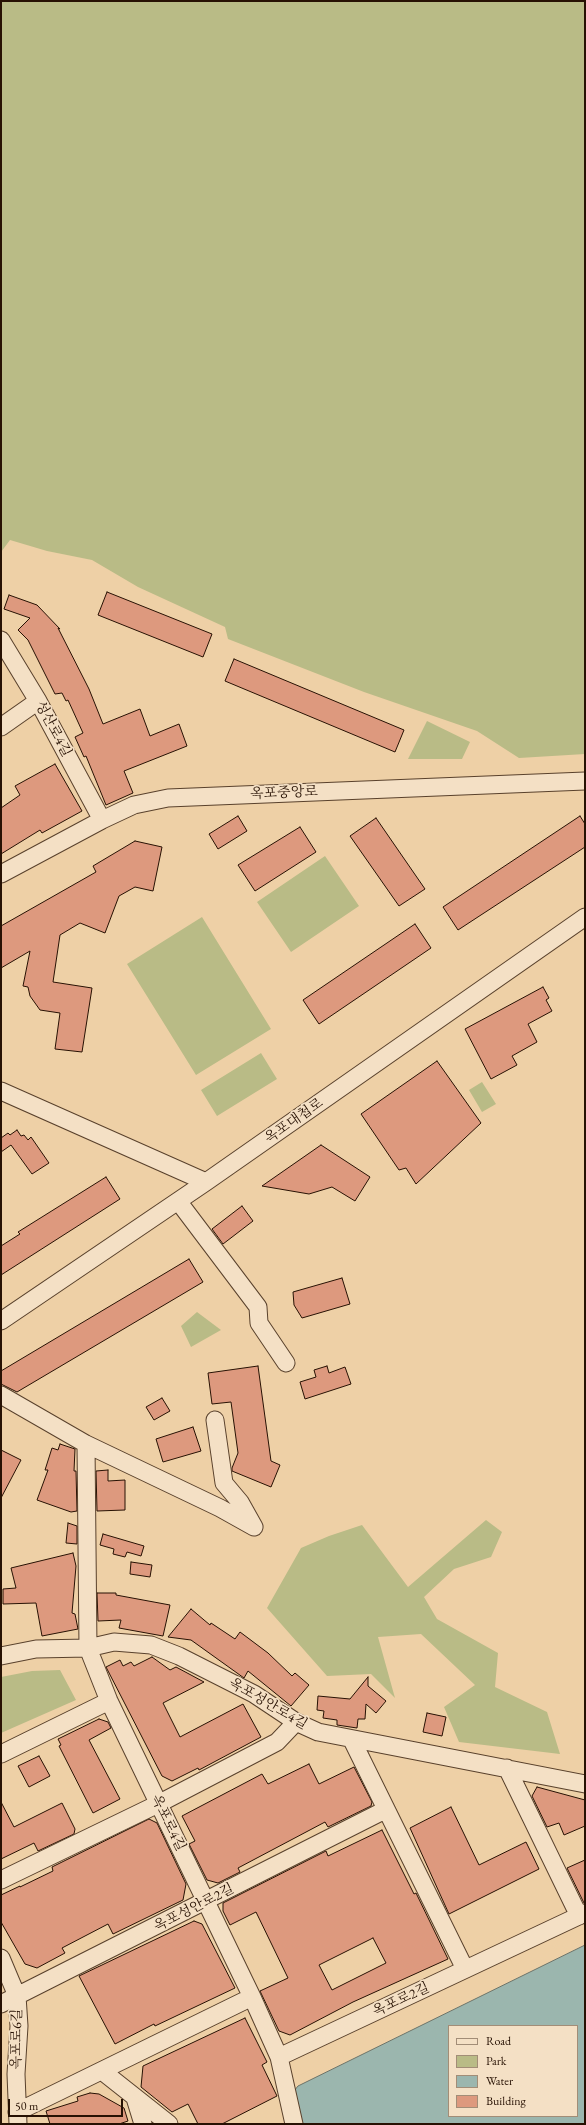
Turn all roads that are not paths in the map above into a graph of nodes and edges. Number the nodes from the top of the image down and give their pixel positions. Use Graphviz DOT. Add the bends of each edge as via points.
graph roads {
  1 [pos="1,640"];
  2 [pos="38,701"];
  3 [pos="1,727"];
  4 [pos="585,781"];
  5 [pos="102,820"];
  6 [pos="1,874"];
  7 [pos="585,917"];
  8 [pos="1,1091"];
  9 [pos="206,1182"];
  10 [pos="178,1201"];
  11 [pos="1,1322"];
  12 [pos="286,1363"];
  13 [pos="1,1395"];
  14 [pos="215,1420"];
  15 [pos="86,1444"];
  16 [pos="88,1648"];
  17 [pos="1,1656"];
  18 [pos="109,1701"];
  19 [pos="296,1722"];
  20 [pos="352,1740"];
  21 [pos="1,1754"];
  22 [pos="507,1768"];
  23 [pos="585,1784"];
  24 [pos="158,1804"];
  25 [pos="385,1810"];
  26 [pos="1,1880"];
  27 [pos="206,1902"];
  28 [pos="582,1915"];
  29 [pos="1,1958"];
  30 [pos="465,1970"];
  31 [pos="17,1996"];
  32 [pos="252,1997"];
  33 [pos="1,2004"];
  34 [pos="279,2057"];
  35 [pos="102,2071"];
  36 [pos="135,2098"];
  37 [pos="18,2118"];
  38 [pos="143,2124"];
  39 [pos="169,2124"];
  40 [pos="294,2124"];
  1 -- 2 [label="street, 성산로4길"];
  2 -- 3 [label="street"];
  2 -- 5 [label="street, 성산로4길"];
  4 -- 5 [label="street, 옥포중앙로" via="168,798 134,805"];
  5 -- 6 [label="street, 옥포중앙로"];
  7 -- 9 [label="street, 옥포대첩로"];
  8 -- 9 [label="street"];
  9 -- 10 [label="street, 옥포대첩로"];
  10 -- 11 [label="street, 옥포대첩로"];
  10 -- 12 [label="street" via="258,1307 259,1323"];
  13 -- 15 [label="street"];
  14 -- 15 [label="street" via="224,1483 240,1502 254,1527"];
  15 -- 16 [label="street"];
  16 -- 17 [label="street, 옥포성안로4길" via="36,1649"];
  16 -- 18 [label="street, 옥포로4길"];
  16 -- 19 [label="street, 옥포성안로4길" via="114,1642 151,1645 179,1656 247,1691"];
  18 -- 21 [label="street"];
  18 -- 24 [label="street, 옥포로4길"];
  19 -- 20 [label="street, 옥포성안로4길" via="318,1732"];
  19 -- 24 [label="street" via="277,1742"];
  20 -- 22 [label="street, 옥포성안로4길"];
  20 -- 25 [label="street"];
  22 -- 23 [label="street, 옥포성안로4길"];
  22 -- 28 [label="street"];
  24 -- 26 [label="street"];
  24 -- 27 [label="street, 옥포로4길"];
  25 -- 27 [label="street, 옥포성안로2길"];
  25 -- 30 [label="street"];
  27 -- 31 [label="street, 옥포성안로2길"];
  27 -- 32 [label="street, 옥포로4길"];
  28 -- 30 [label="street, 옥포로2길"];
  29 -- 31 [label="street, 옥포로6길"];
  30 -- 34 [label="street, 옥포로2길"];
  31 -- 33 [label="street, 옥포성안로2길"];
  31 -- 37 [label="street, 옥포로6길"];
  32 -- 34 [label="street, 옥포로4길"];
  32 -- 35 [label="street"];
  34 -- 40 [label="street"];
  35 -- 36 [label="street"];
  35 -- 37 [label="street"];
  36 -- 38 [label="street"];
  36 -- 39 [label="street"];
}
